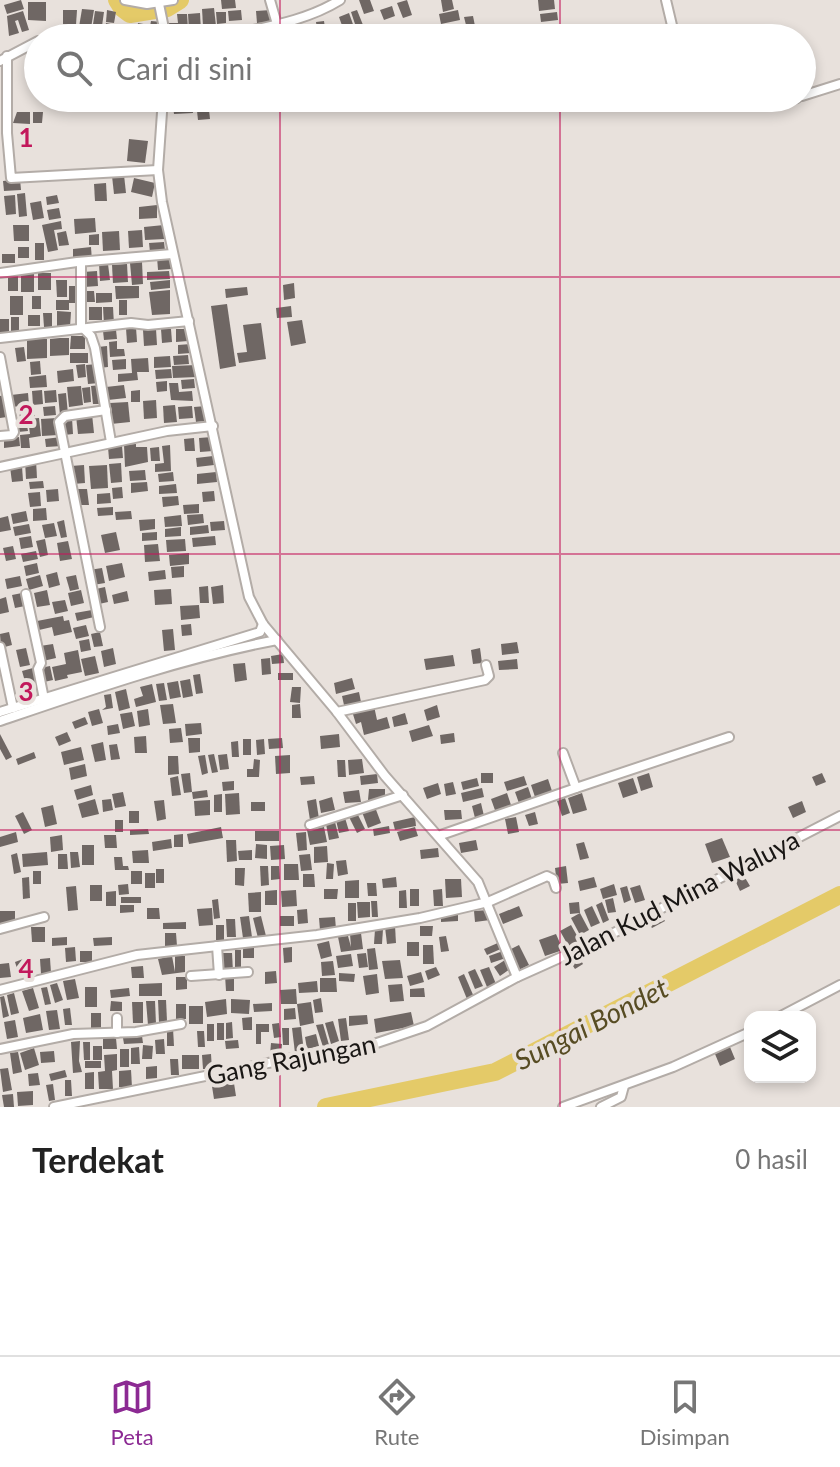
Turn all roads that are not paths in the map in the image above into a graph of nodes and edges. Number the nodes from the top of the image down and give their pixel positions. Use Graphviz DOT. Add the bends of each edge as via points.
graph roads {
  1 [pos="125,0"];
  2 [pos="173,0"];
  3 [pos="270,0"];
  4 [pos="340,0"];
  5 [pos="666,0"];
  6 [pos="161,8"];
  7 [pos="164,24"];
  8 [pos="276,24"];
  9 [pos="282,24"];
  10 [pos="672,24"];
  11 [pos="24,48"];
  12 [pos="4,59"];
  13 [pos="840,84"];
  14 [pos="816,92"];
  15 [pos="162,112"];
  16 [pos="158,170"];
  17 [pos="11,178"];
  18 [pos="0,179"];
  19 [pos="172,254"];
  20 [pos="81,262"];
  21 [pos="0,273"];
  22 [pos="189,321"];
  23 [pos="84,330"];
  24 [pos="0,338"];
  25 [pos="0,357"];
  26 [pos="106,410"];
  27 [pos="213,426"];
  28 [pos="0,436"];
  29 [pos="111,442"];
  30 [pos="65,452"];
  31 [pos="0,467"];
  32 [pos="26,594"];
  33 [pos="100,627"];
  34 [pos="271,633"];
  35 [pos="231,646"];
  36 [pos="0,647"];
  37 [pos="486,665"];
  38 [pos="44,699"];
  39 [pos="13,708"];
  40 [pos="0,712"];
  41 [pos="337,712"];
  42 [pos="0,721"];
  43 [pos="729,737"];
  44 [pos="563,753"];
  45 [pos="576,788"];
  46 [pos="403,795"];
  47 [pos="840,816"];
  48 [pos="310,825"];
  49 [pos="438,836"];
  50 [pos="556,888"];
  51 [pos="488,902"];
  52 [pos="44,917"];
  53 [pos="0,929"];
  54 [pos="217,946"];
  55 [pos="248,972"];
  56 [pos="219,975"];
  57 [pos="191,976"];
  58 [pos="517,977"];
  59 [pos="840,985"];
  60 [pos="0,990"];
  61 [pos="790,1011"];
  62 [pos="117,1018"];
  63 [pos="181,1024"];
  64 [pos="117,1033"];
  65 [pos="744,1035"];
  66 [pos="0,1049"];
  67 [pos="624,1086"];
  68 [pos="54,1107"];
  69 [pos="563,1107"];
  70 [pos="601,1107"];
  1 -- 6 [label="street"];
  2 -- 6 [label="street"];
  3 -- 8 [label="street"];
  4 -- 9 [label="street"];
  5 -- 10 [label="street"];
  6 -- 7 [label="street"];
  11 -- 12 [label="street"];
  12 -- 17 [label="street"];
  13 -- 14 [label="street"];
  15 -- 16 [label="street"];
  16 -- 17 [label="street"];
  16 -- 19 [label="street"];
  17 -- 18 [label="street"];
  19 -- 20 [label="street"];
  19 -- 22 [label="street"];
  20 -- 21 [label="street"];
  20 -- 23 [label="street"];
  22 -- 23 [label="street"];
  22 -- 27 [label="street"];
  23 -- 24 [label="street"];
  23 -- 26 [label="street" via="95,348"];
  25 -- 28 [label="street" via="14,432"];
  26 -- 29 [label="street"];
  26 -- 30 [label="street" via="60,418"];
  27 -- 29 [label="street"];
  27 -- 34 [label="street" via="249,597"];
  29 -- 30 [label="street"];
  30 -- 31 [label="street"];
  30 -- 33 [label="street"];
  32 -- 38 [label="street"];
  34 -- 35 [label="street"];
  34 -- 35 [label="street" via="260,632"];
  34 -- 41 [label="street"];
  35 -- 38 [label="street"];
  35 -- 42 [label="street"];
  36 -- 39 [label="street"];
  37 -- 41 [label="street" via="485,680"];
  38 -- 39 [label="street"];
  39 -- 40 [label="street"];
  41 -- 46 [label="street"];
  43 -- 45 [label="street"];
  44 -- 45 [label="street"];
  45 -- 49 [label="street"];
  46 -- 48 [label="street"];
  46 -- 49 [label="street"];
  47 -- 58 [label="street, Jalan Kud Mina Waluya"];
  49 -- 51 [label="street" via="478,882"];
  50 -- 51 [label="street" via="547,876"];
  51 -- 54 [label="street" via="348,930"];
  51 -- 58 [label="street"];
  52 -- 53 [label="street"];
  54 -- 56 [label="street"];
  54 -- 60 [label="street" via="137,955"];
  55 -- 56 [label="street"];
  56 -- 57 [label="street"];
  58 -- 68 [label="street, Gang Rajungan" via="427,1026 368,1046"];
  59 -- 61 [label="street"];
  62 -- 64 [label="street"];
  63 -- 64 [label="street"];
  64 -- 66 [label="street" via="73,1034"];
  65 -- 67 [label="street"];
  67 -- 69 [label="street"];
  67 -- 70 [label="street" via="621,1097"];
}
